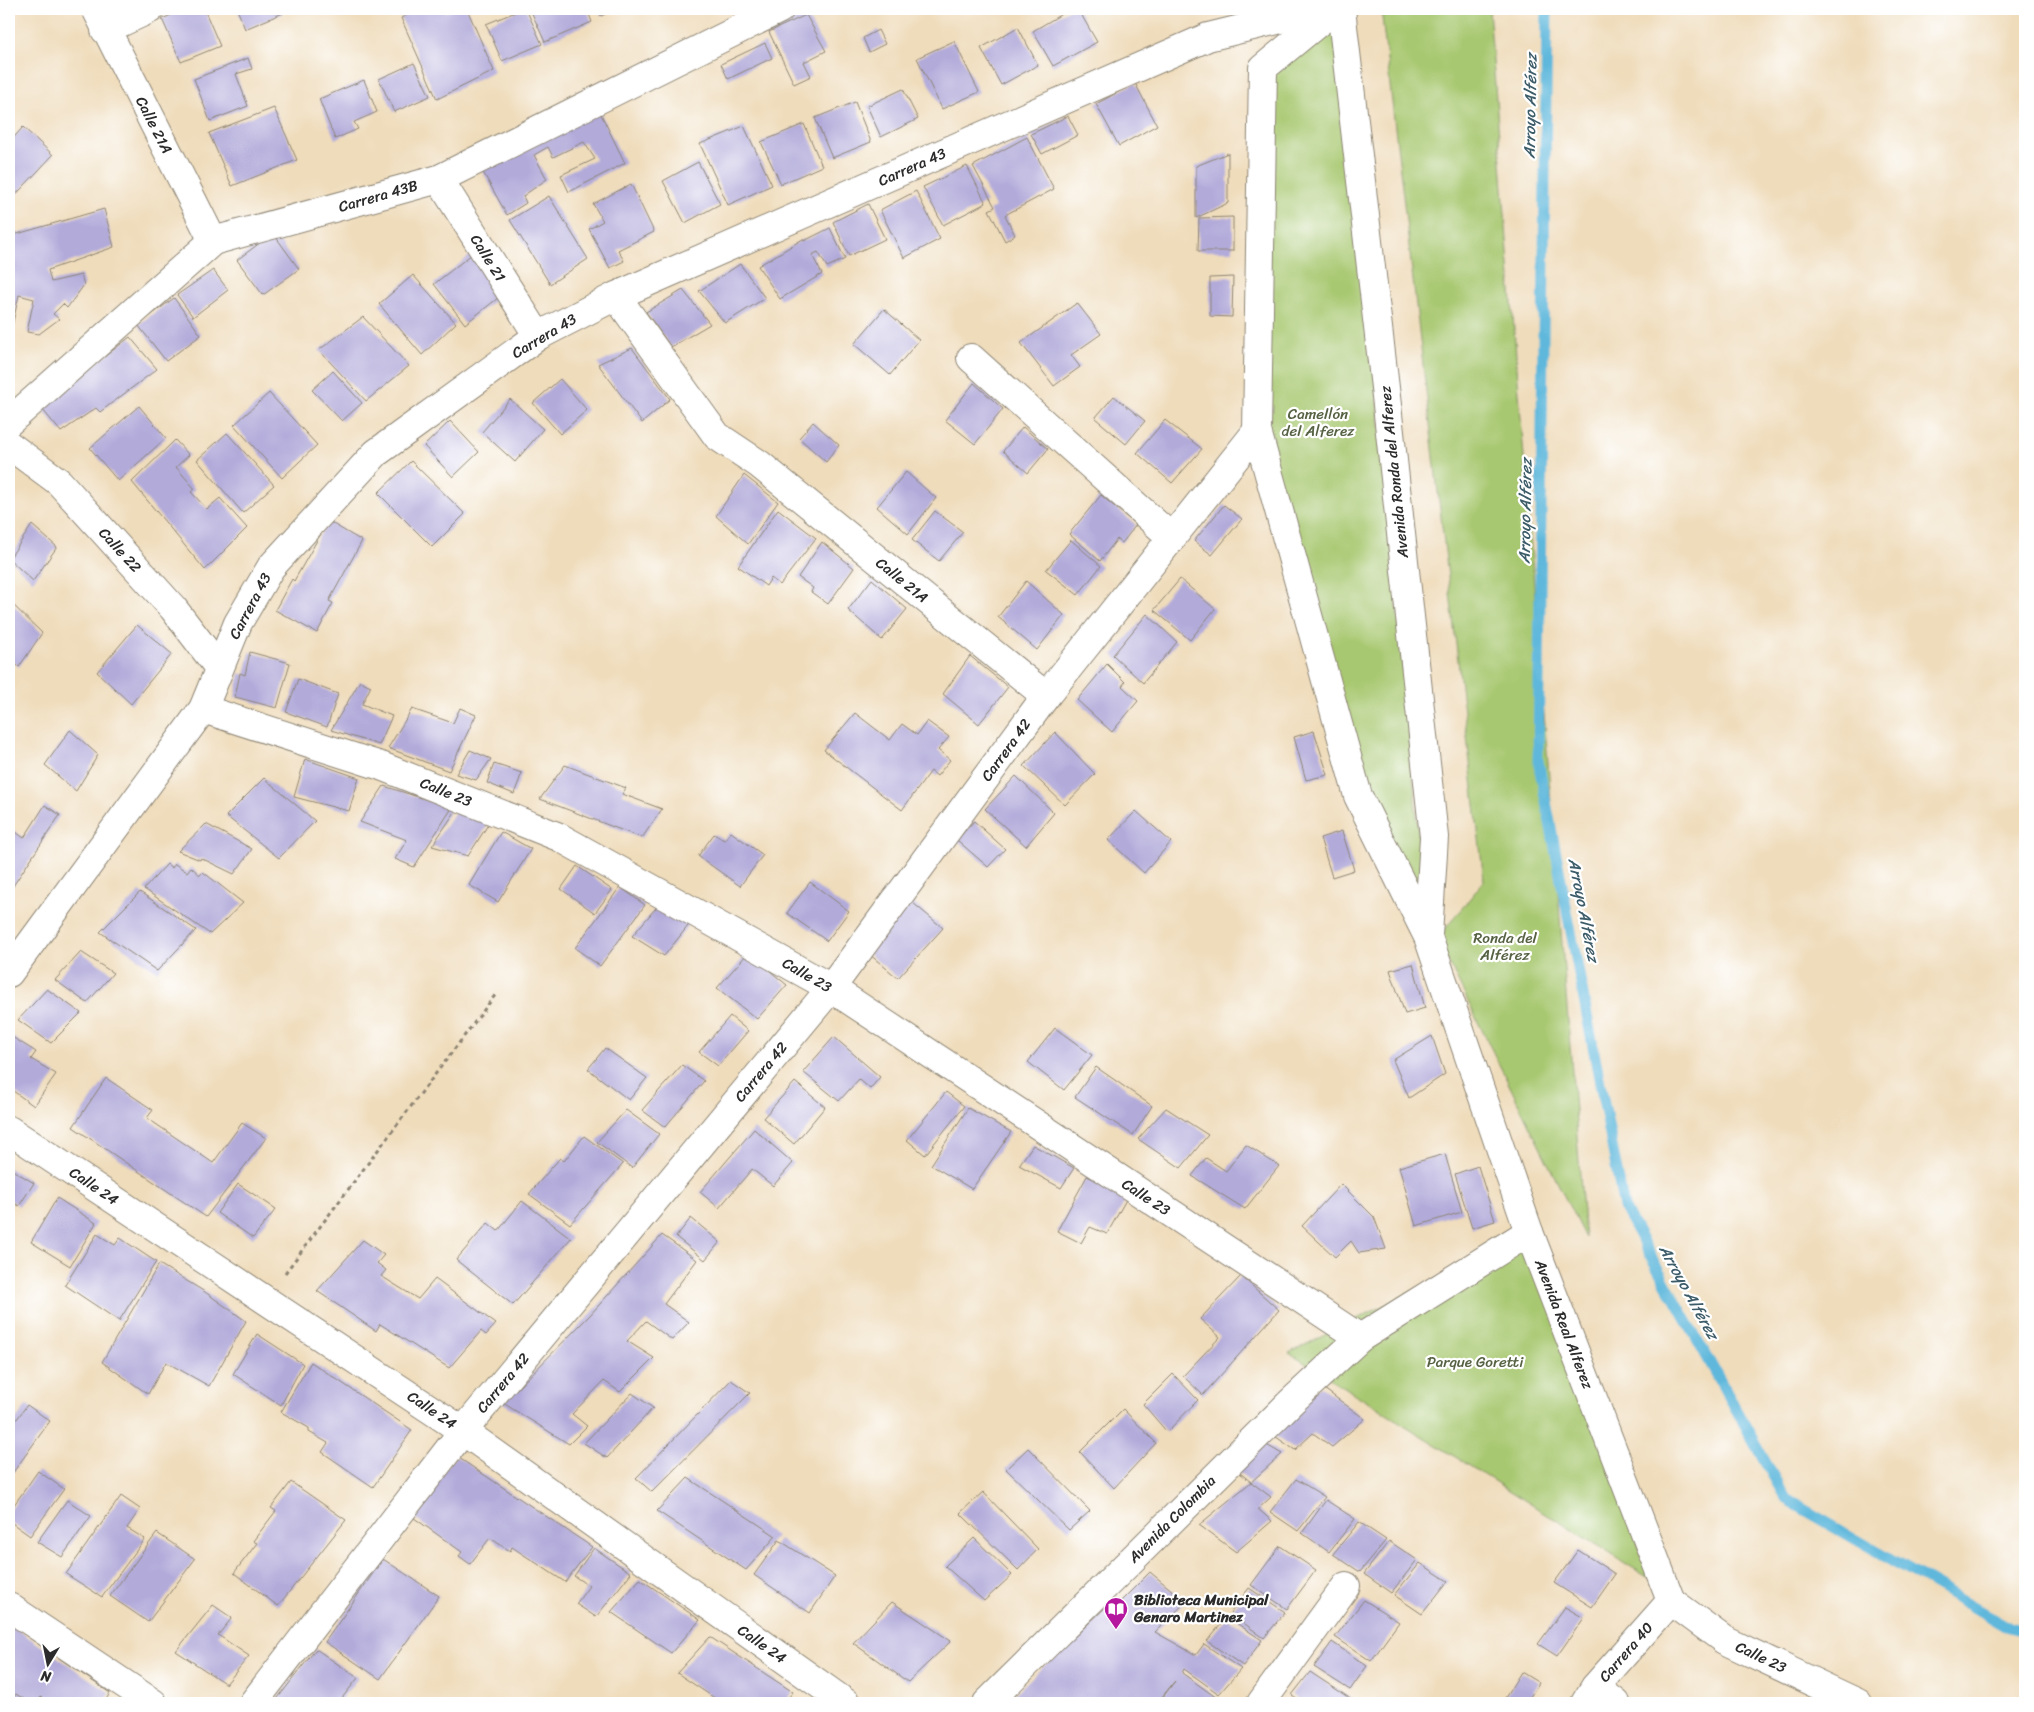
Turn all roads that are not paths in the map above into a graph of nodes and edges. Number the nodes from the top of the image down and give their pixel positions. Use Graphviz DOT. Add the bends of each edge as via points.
graph roads {
  1 [pos="150,9"];
  2 [pos="780,9"];
  3 [pos="1322,9"];
  4 [pos="1335,9"];
  5 [pos="1341,9"];
  6 [pos="101,19"];
  7 [pos="439,179"];
  8 [pos="213,242"];
  9 [pos="616,296"];
  10 [pos="538,336"];
  11 [pos="970,358"];
  12 [pos="9,422"];
  13 [pos="1257,431"];
  14 [pos="9,445"];
  15 [pos="1171,537"];
  16 [pos="219,668"];
  17 [pos="1046,696"];
  18 [pos="204,708"];
  19 [pos="1428,937"];
  20 [pos="9,973"];
  21 [pos="831,988"];
  22 [pos="9,1130"];
  23 [pos="1529,1232"];
  24 [pos="1360,1338"];
  25 [pos="463,1431"];
  26 [pos="1346,1586"];
  27 [pos="1670,1602"];
  28 [pos="9,1608"];
  29 [pos="1599,1698"];
  30 [pos="153,1703"];
  31 [pos="253,1703"];
  32 [pos="846,1703"];
  33 [pos="987,1703"];
  34 [pos="1261,1703"];
  35 [pos="1858,1703"];
  1 -- 6 [label="street"];
  2 -- 7 [label="street, Carrera 43B"];
  3 -- 9 [label="street, Carrera 43" via="1208,37"];
  4 -- 13 [label="street" via="1263,68"];
  5 -- 19 [label="street, Avenida Ronda del Alferez" via="1434,837"];
  6 -- 8 [label="street, Calle 21A"];
  7 -- 8 [label="street, Carrera 43B"];
  7 -- 10 [label="street, Calle 21"];
  8 -- 12 [label="street, Carrera 43B"];
  9 -- 10 [label="street, Carrera 43"];
  9 -- 17 [label="street, Calle 21A" via="717,436 759,464"];
  10 -- 16 [label="street, Carrera 43" via="376,453 271,567 238,623"];
  11 -- 15 [label="street"];
  13 -- 15 [label="street, Carrera 42"];
  13 -- 19 [label="street" via="1358,796"];
  14 -- 16 [label="street, Calle 22" via="59,482 173,608"];
  15 -- 17 [label="street, Carrera 42"];
  16 -- 18 [label="street, Carrera 43"];
  17 -- 21 [label="street, Carrera 42"];
  18 -- 20 [label="street, Carrera 43"];
  18 -- 21 [label="street, Calle 23" via="381,766 559,837"];
  19 -- 23 [label="street, Avenida Real Alferez"];
  21 -- 24 [label="street, Calle 23"];
  21 -- 25 [label="street, Carrera 42"];
  22 -- 25 [label="street, Calle 24"];
  23 -- 24 [label="street"];
  23 -- 27 [label="street, Avenida Real Alferez"];
  24 -- 33 [label="street, Avenida Colombia" via="1290,1402"];
  25 -- 31 [label="street, Carrera 42"];
  25 -- 32 [label="street, Calle 24"];
  26 -- 34 [label="street"];
  27 -- 29 [label="street, Carrera 40"];
  27 -- 35 [label="street, Calle 23" via="1724,1640"];
  28 -- 30 [label="street"];
}
